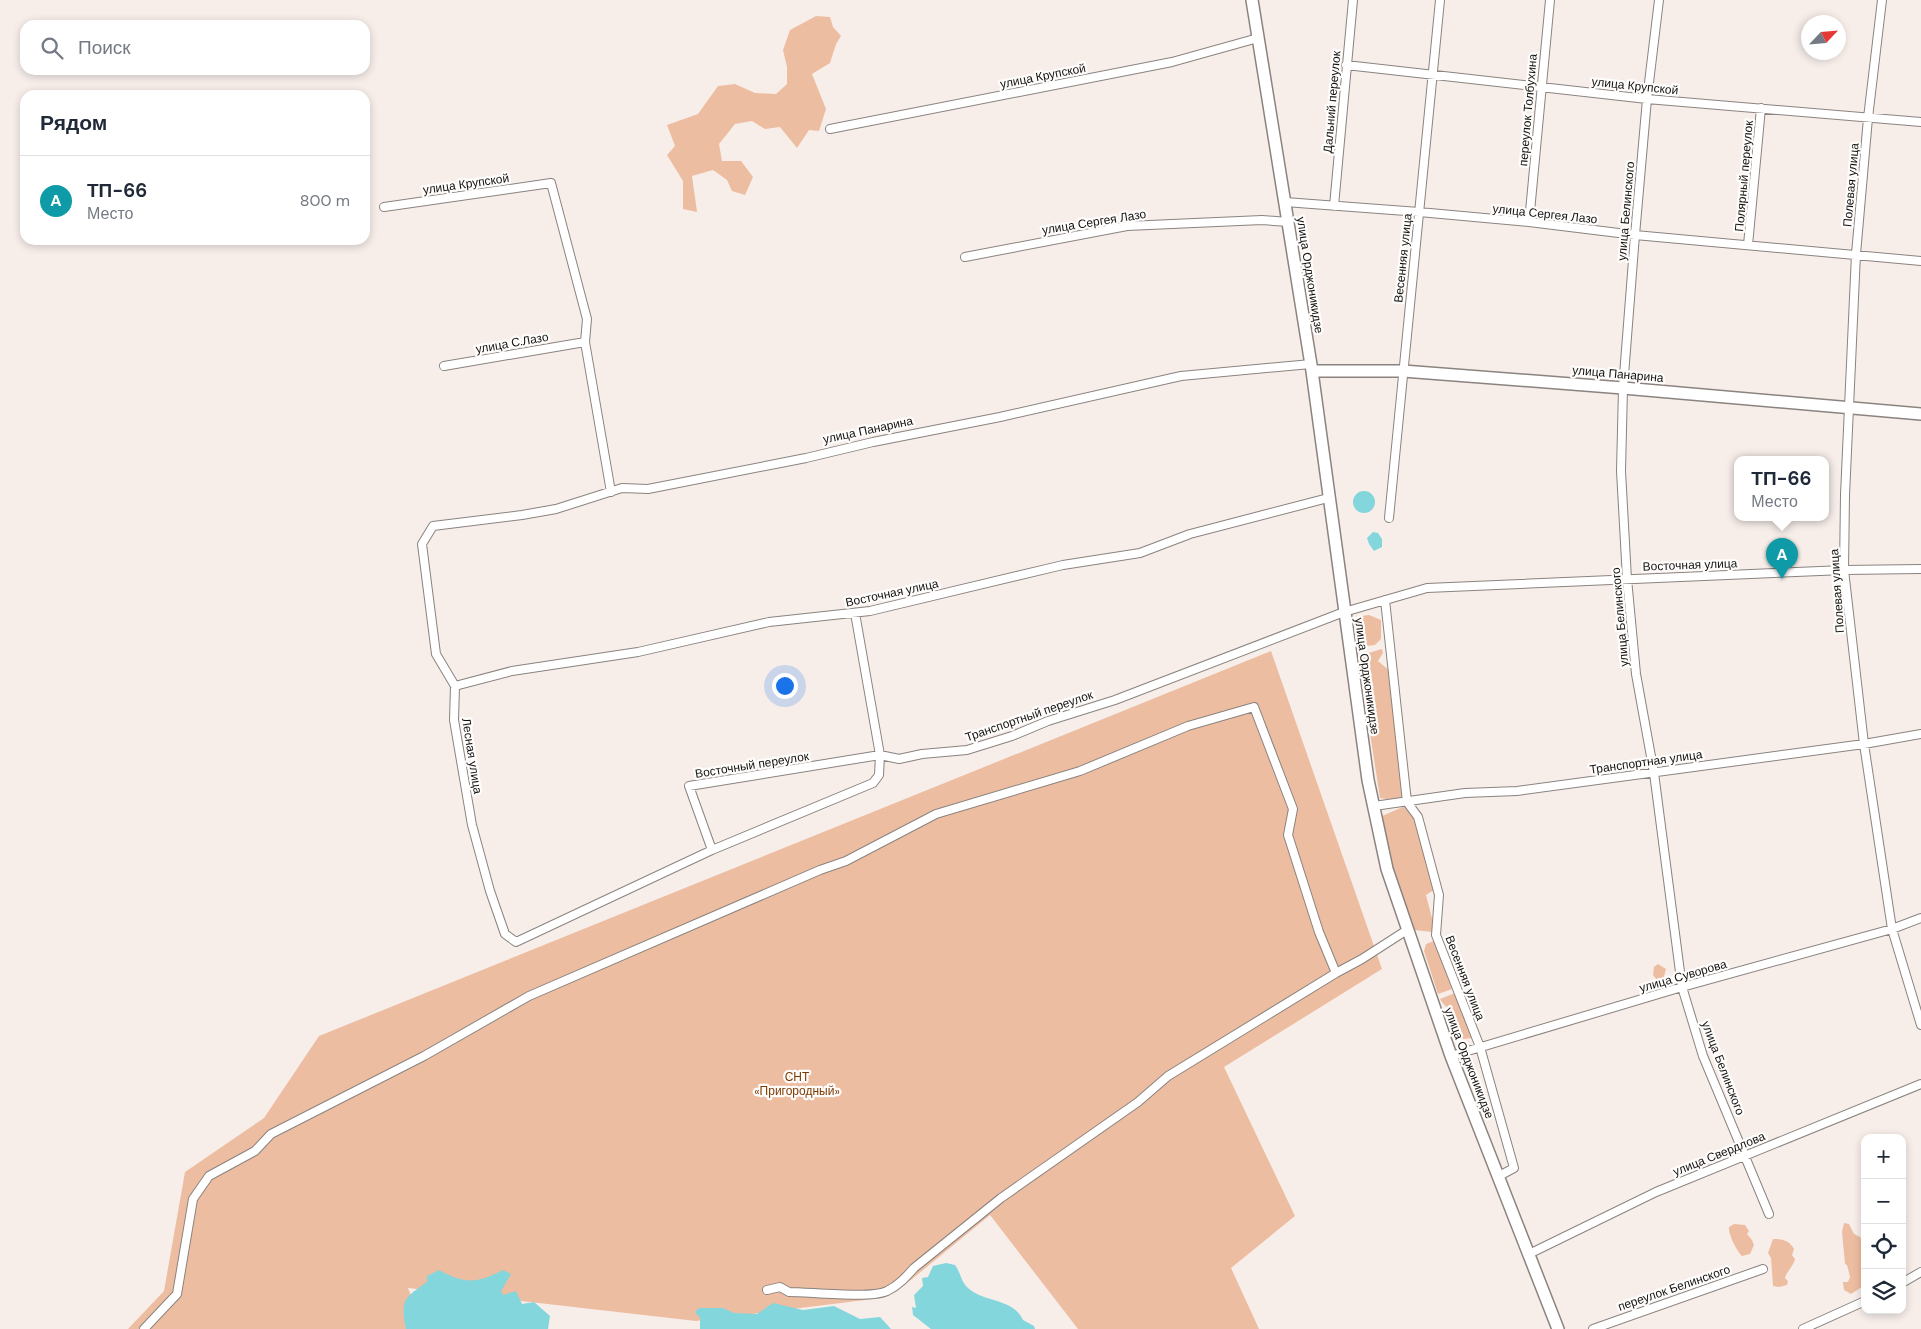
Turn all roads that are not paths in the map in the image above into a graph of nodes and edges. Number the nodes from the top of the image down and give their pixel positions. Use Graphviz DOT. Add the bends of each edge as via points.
graph roads {
  1 [pos="1252,0"];
  2 [pos="1353,0"];
  3 [pos="1440,0"];
  4 [pos="1550,0"];
  5 [pos="1659,0"];
  6 [pos="1882,0"];
  7 [pos="1258,38"];
  8 [pos="1346,65"];
  9 [pos="1434,74"];
  10 [pos="1541,86"];
  11 [pos="1647,99"];
  12 [pos="1761,108"];
  13 [pos="1868,118"];
  14 [pos="1921,122"];
  15 [pos="830,129"];
  16 [pos="1285,202"];
  17 [pos="1334,206"];
  18 [pos="384,207"];
  19 [pos="1419,212"];
  20 [pos="1288,222"];
  21 [pos="1529,222"];
  22 [pos="1635,235"];
  23 [pos="1748,246"];
  24 [pos="1856,254"];
  25 [pos="965,257"];
  26 [pos="1921,261"];
  27 [pos="585,342"];
  28 [pos="444,366"];
  29 [pos="1311,368"];
  30 [pos="1403,371"];
  31 [pos="1623,388"];
  32 [pos="1850,408"];
  33 [pos="1921,414"];
  34 [pos="611,492"];
  35 [pos="1328,498"];
  36 [pos="1389,518"];
  37 [pos="433,526"];
  38 [pos="1921,569"];
  39 [pos="1844,570"];
  40 [pos="1628,579"];
  41 [pos="1385,600"];
  42 [pos="1344,612"];
  43 [pos="855,613"];
  44 [pos="454,686"];
  45 [pos="1921,734"];
  46 [pos="1864,744"];
  47 [pos="880,755"];
  48 [pos="1654,773"];
  49 [pos="1407,802"];
  50 [pos="1374,806"];
  51 [pos="712,850"];
  52 [pos="1921,918"];
  53 [pos="1892,929"];
  54 [pos="1407,930"];
  55 [pos="1336,973"];
  56 [pos="1682,987"];
  57 [pos="1921,1025"];
  58 [pos="1480,1047"];
  59 [pos="1451,1056"];
  60 [pos="1921,1084"];
  61 [pos="1745,1155"];
  62 [pos="1499,1176"];
  63 [pos="1769,1214"];
  64 [pos="1530,1254"];
  65 [pos="1763,1269"];
  66 [pos="1921,1272"];
  67 [pos="1906,1281"];
  68 [pos="767,1290"];
  69 [pos="1861,1303"];
  70 [pos="1808,1328"];
  71 [pos="144,1329"];
  72 [pos="1558,1329"];
  73 [pos="1593,1329"];
  1 -- 7 [label="main road, улица Орджоникидзе"];
  2 -- 8 [label="street, Дальний переулок"];
  3 -- 9 [label="street, Весенняя улица"];
  4 -- 10 [label="street, переулок Толбухина"];
  5 -- 11 [label="street, улица Белинского"];
  6 -- 13 [label="street, Полевая улица"];
  7 -- 15 [label="street, улица Крупской" via="1172,62"];
  7 -- 16 [label="main road, улица Орджоникидзе"];
  8 -- 9 [label="street, улица Крупской"];
  8 -- 17 [label="street, Дальний переулок"];
  9 -- 10 [label="street, улица Крупской"];
  9 -- 19 [label="street, Весенняя улица"];
  10 -- 11 [label="street, улица Крупской"];
  10 -- 21 [label="street, переулок Толбухина"];
  11 -- 12 [label="street, улица Крупской"];
  11 -- 22 [label="street, улица Белинского"];
  12 -- 13 [label="street, улица Крупской"];
  12 -- 23 [label="street, Полярный переулок"];
  13 -- 14 [label="street, улица Крупской"];
  13 -- 24 [label="street, Полевая улица"];
  16 -- 17 [label="street, улица Сергея Лазо"];
  16 -- 20 [label="main road, улица Орджоникидзе"];
  17 -- 19 [label="street, улица Сергея Лазо"];
  18 -- 27 [label="street, улица Крупской" via="551,183 587,319"];
  19 -- 21 [label="street, улица Сергея Лазо"];
  19 -- 30 [label="street, Весенняя улица"];
  20 -- 25 [label="street, улица Сергея Лазо" via="1262,220 1127,226"];
  20 -- 29 [label="main road, улица Орджоникидзе"];
  21 -- 22 [label="street, улица Сергея Лазо"];
  22 -- 23 [label="street, улица Сергея Лазо"];
  22 -- 31 [label="street, улица Белинского"];
  23 -- 24 [label="street, улица Сергея Лазо"];
  24 -- 26 [label="street, улица Сергея Лазо"];
  24 -- 32 [label="street, Полевая улица"];
  27 -- 28 [label="street, улица С.Лазо"];
  27 -- 34 [label="street"];
  29 -- 30 [label="main road, улица Панарина"];
  29 -- 34 [label="street, улица Панарина" via="1181,376 806,458 648,489 622,488"];
  29 -- 35 [label="main road, улица Орджоникидзе"];
  30 -- 31 [label="main road, улица Панарина"];
  30 -- 36 [label="street, Весенняя улица"];
  31 -- 32 [label="main road, улица Панарина"];
  31 -- 40 [label="street, улица Белинского" via="1621,471"];
  32 -- 33 [label="main road, улица Панарина"];
  32 -- 39 [label="street, Полевая улица"];
  34 -- 37 [label="street, улица Панарина" via="556,509"];
  35 -- 42 [label="main road, улица Орджоникидзе"];
  35 -- 43 [label="street, Восточная улица" via="1190,534 1140,553 1063,565"];
  37 -- 44 [label="street, Лесная улица" via="422,544 433,637 436,654"];
  38 -- 39 [label="street, Восточная улица"];
  39 -- 40 [label="street, Восточная улица"];
  39 -- 46 [label="street, Полевая улица"];
  40 -- 41 [label="street, Восточная улица" via="1427,588"];
  40 -- 48 [label="street, улица Белинского" via="1636,674"];
  41 -- 42 [label="street, Восточная улица"];
  41 -- 49 [label="street, Весенняя улица"];
  42 -- 47 [label="street, Транспортный переулок" via="1115,700 967,750 898,759"];
  42 -- 50 [label="main road, улица Орджоникидзе"];
  43 -- 44 [label="street, Восточная улица" via="769,622 638,652 512,671"];
  43 -- 47 [label="street"];
  44 -- 51 [label="street, Лесная улица" via="454,720 472,825 504,934 516,942"];
  45 -- 46 [label="street, Транспортная улица"];
  46 -- 48 [label="street, Транспортная улица"];
  46 -- 53 [label="street, Полевая улица"];
  47 -- 51 [label="street" via="879,775 873,783"];
  47 -- 51 [label="street, Восточный переулок" via="690,786"];
  48 -- 49 [label="street, Транспортная улица"];
  48 -- 56 [label="street, улица Белинского"];
  49 -- 50 [label="street, Транспортная улица"];
  49 -- 58 [label="street, Весенняя улица" via="1418,817 1439,895 1436,935"];
  50 -- 54 [label="main road, улица Орджоникидзе" via="1386,869"];
  52 -- 53 [label="street, улица Суворова"];
  53 -- 56 [label="street, улица Суворова"];
  53 -- 57 [label="street, Полевая улица"];
  54 -- 55 [label="street"];
  54 -- 59 [label="main road, улица Орджоникидзе"];
  55 -- 68 [label="street" via="1168,1076 1138,1102 1001,1198 886,1292 865,1296 789,1292 780,1287"];
  55 -- 71 [label="street" via="1319,932 1288,835 1293,809 1254,707 1188,726 1080,771 936,814 846,861 529,996 424,1056 271,1134 256,1151 209,1176 193,1199 177,1294"];
  56 -- 58 [label="street, улица Суворова"];
  56 -- 61 [label="street, улица Белинского" via="1704,1056"];
  58 -- 59 [label="street, улица Суворова"];
  58 -- 62 [label="street, Весенняя улица" via="1514,1168"];
  59 -- 62 [label="main road, улица Орджоникидзе"];
  60 -- 61 [label="street, улица Свердлова"];
  61 -- 63 [label="street, улица Белинского"];
  61 -- 64 [label="street, улица Свердлова" via="1656,1192"];
  62 -- 64 [label="main road, улица Орджоникидзе"];
  64 -- 72 [label="main road, улица Орджоникидзе"];
  65 -- 73 [label="street, переулок Белинского"];
  66 -- 67 [label="street"];
  69 -- 70 [label="street"];
}
